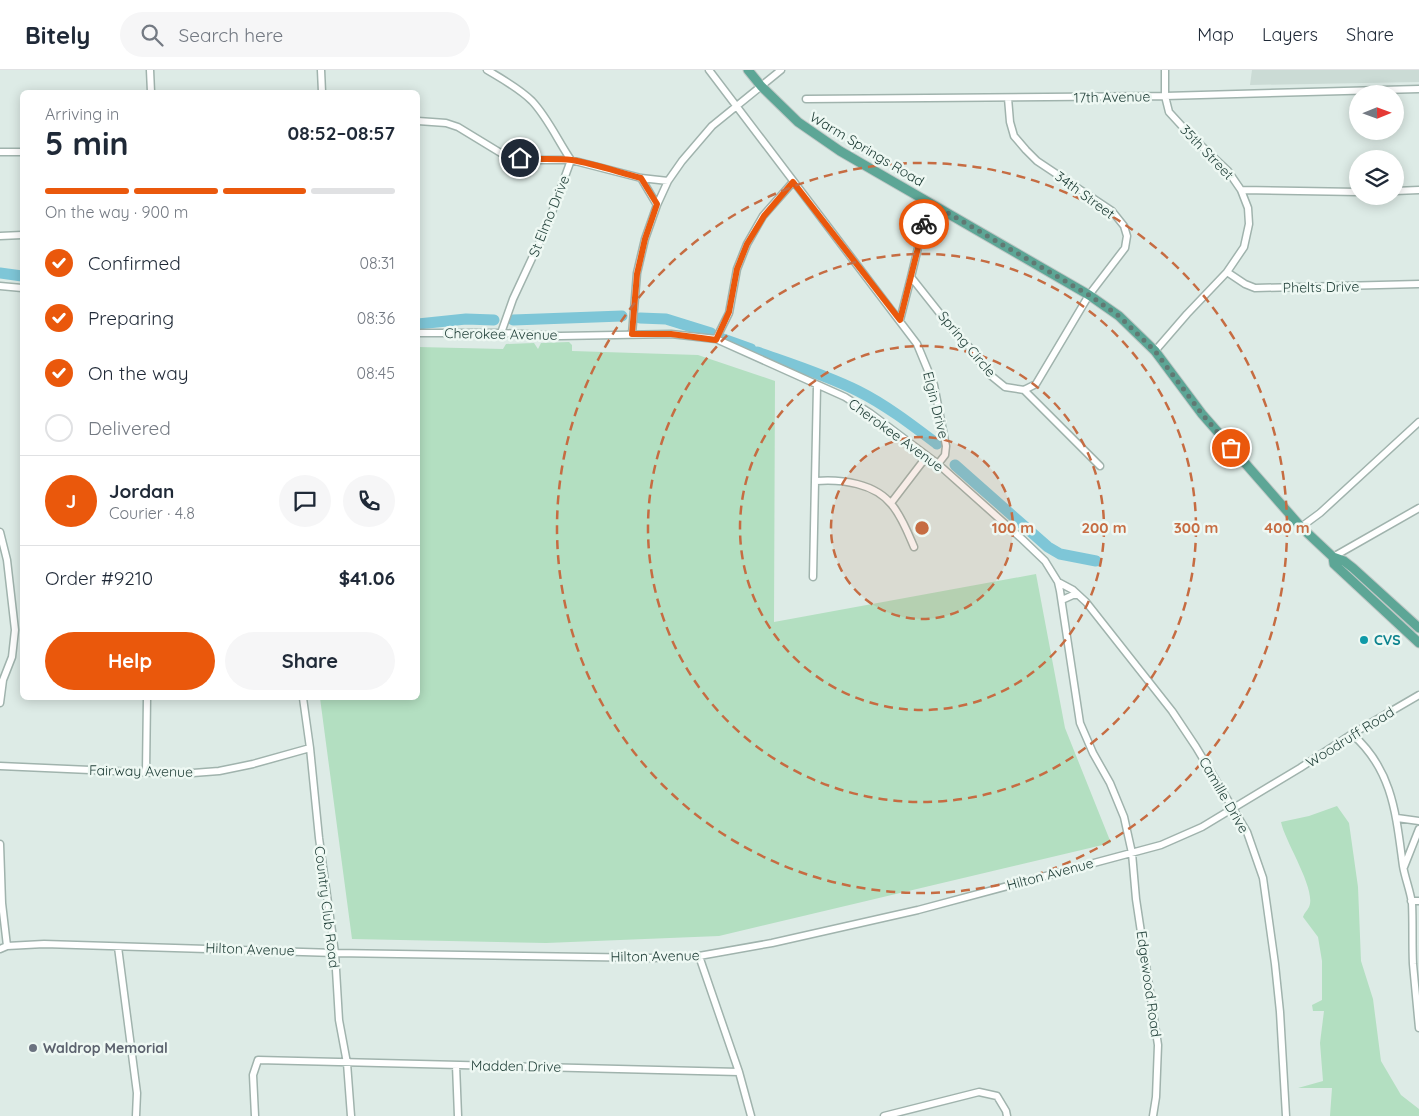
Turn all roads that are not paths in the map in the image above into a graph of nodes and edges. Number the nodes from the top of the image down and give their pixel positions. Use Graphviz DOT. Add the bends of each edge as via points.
graph roads {
  1 [pos="150,70"];
  2 [pos="322,70"];
  3 [pos="487,70"];
  4 [pos="503,70"];
  5 [pos="708,70"];
  6 [pos="748,70"];
  7 [pos="780,70"];
  8 [pos="1165,70"];
  9 [pos="503,78"];
  10 [pos="761,86"];
  11 [pos="1419,89"];
  12 [pos="151,90"];
  13 [pos="322,90"];
  14 [pos="1165,96"];
  15 [pos="1008,98"];
  16 [pos="806,99"];
  17 [pos="737,107"];
  18 [pos="420,121"];
  19 [pos="0,152"];
  20 [pos="20,152"];
  21 [pos="571,160"];
  22 [pos="641,178"];
  23 [pos="668,181"];
  24 [pos="793,182"];
  25 [pos="1241,190"];
  26 [pos="1419,190"];
  27 [pos="1404,191"];
  28 [pos="1349,192"];
  29 [pos="929,202"];
  30 [pos="657,204"];
  31 [pos="20,235"];
  32 [pos="0,236"];
  33 [pos="1227,272"];
  34 [pos="911,277"];
  35 [pos="1419,284"];
  36 [pos="0,286"];
  37 [pos="20,288"];
  38 [pos="1089,295"];
  39 [pos="900,320"];
  40 [pos="420,333"];
  41 [pos="501,333"];
  42 [pos="632,334"];
  43 [pos="716,340"];
  44 [pos="1155,351"];
  45 [pos="817,386"];
  46 [pos="1024,390"];
  47 [pos="1419,422"];
  48 [pos="927,456"];
  49 [pos="938,464"];
  50 [pos="1100,466"];
  51 [pos="816,481"];
  52 [pos="891,503"];
  53 [pos="1419,508"];
  54 [pos="1301,527"];
  55 [pos="0,532"];
  56 [pos="914,547"];
  57 [pos="1333,557"];
  58 [pos="813,577"];
  59 [pos="1058,582"];
  60 [pos="1078,595"];
  61 [pos="1062,600"];
  62 [pos="1419,628"];
  63 [pos="1419,643"];
  64 [pos="2,678"];
  65 [pos="1419,695"];
  66 [pos="147,700"];
  67 [pos="303,700"];
  68 [pos="0,703"];
  69 [pos="1352,734"];
  70 [pos="310,748"];
  71 [pos="0,766"];
  72 [pos="146,772"];
  73 [pos="1280,779"];
  74 [pos="1233,808"];
  75 [pos="1397,818"];
  76 [pos="1419,821"];
  77 [pos="1419,829"];
  78 [pos="0,844"];
  79 [pos="1132,853"];
  80 [pos="1403,868"];
  81 [pos="1412,901"];
  82 [pos="1419,901"];
  83 [pos="3,947"];
  84 [pos="118,947"];
  85 [pos="335,953"];
  86 [pos="700,956"];
  87 [pos="1419,1028"];
  88 [pos="347,1063"];
  89 [pos="456,1065"];
  90 [pos="739,1072"];
  91 [pos="136,1116"];
  92 [pos="255,1116"];
  93 [pos="351,1116"];
  94 [pos="458,1116"];
  95 [pos="751,1116"];
  96 [pos="884,1116"];
  97 [pos="1007,1116"];
  98 [pos="1153,1116"];
  99 [pos="1286,1116"];
  1 -- 12 [label="street"];
  2 -- 13 [label="street"];
  3 -- 9 [label="street, St Elmo Drive"];
  4 -- 9 [label="street"];
  5 -- 17 [label="street, Elgin Drive"];
  6 -- 10 [label="main road, Warm Springs Road"];
  7 -- 10 [label="street"];
  8 -- 14 [label="street, 35th Street"];
  9 -- 21 [label="street, St Elmo Drive" via="532,101"];
  10 -- 17 [label="street"];
  10 -- 29 [label="main road, Warm Springs Road" via="808,130"];
  11 -- 14 [label="street, 17th Avenue"];
  14 -- 15 [label="street, 17th Avenue"];
  14 -- 25 [label="street, 35th Street" via="1169,112 1228,171"];
  15 -- 16 [label="street, 17th Avenue"];
  15 -- 38 [label="street, 34th Street" via="1014,136 1026,150 1037,161 1112,211 1124,226 1127,236 1125,248"];
  17 -- 23 [label="street" via="712,126"];
  17 -- 24 [label="street, Elgin Drive"];
  18 -- 21 [label="street" via="458,127 504,155 537,160"];
  19 -- 20 [label="street"];
  21 -- 22 [label="street"];
  21 -- 41 [label="street, St Elmo Drive" via="547,226 513,298"];
  22 -- 23 [label="street"];
  22 -- 30 [label="street"];
  23 -- 30 [label="street"];
  24 -- 39 [label="street, Elgin Drive"];
  24 -- 43 [label="street" via="764,216 747,244 737,269 729,312"];
  25 -- 28 [label="street"];
  25 -- 33 [label="street, 35th Street" via="1248,208 1249,224 1244,247"];
  26 -- 27 [label="street"];
  29 -- 34 [label="street"];
  29 -- 38 [label="main road, Warm Springs Road"];
  30 -- 42 [label="street" via="637,274"];
  31 -- 32 [label="street"];
  33 -- 35 [label="street, Phelts Drive" via="1255,288"];
  33 -- 44 [label="street, 35th Street"];
  34 -- 39 [label="street"];
  34 -- 46 [label="street, Spring Circle" via="989,374 1005,387"];
  36 -- 37 [label="street"];
  38 -- 44 [label="main road, Warm Springs Road" via="1119,316"];
  38 -- 46 [label="street" via="1036,384"];
  39 -- 49 [label="street, Elgin Drive" via="917,344 934,385 946,446 945,455"];
  40 -- 41 [label="street, Cherokee Avenue"];
  41 -- 42 [label="street, Cherokee Avenue" via="560,336"];
  42 -- 43 [label="street, Cherokee Avenue" via="671,334"];
  43 -- 45 [label="street, Cherokee Avenue"];
  44 -- 54 [label="main road, Warm Springs Road" via="1202,414"];
  45 -- 48 [label="street, Cherokee Avenue" via="858,404"];
  45 -- 51 [label="street"];
  46 -- 50 [label="street"];
  47 -- 54 [label="street"];
  48 -- 49 [label="street, Cherokee Avenue"];
  48 -- 52 [label="street"];
  49 -- 59 [label="street, Cherokee Avenue" via="1045,561"];
  51 -- 52 [label="street" via="831,480 868,487"];
  51 -- 58 [label="street"];
  52 -- 56 [label="street"];
  53 -- 57 [label="street"];
  54 -- 57 [label="main road, Warm Springs Road"];
  55 -- 64 [label="street" via="7,560 14,630 12,657"];
  57 -- 62 [label="main road, Warm Springs Road" via="1353,568"];
  57 -- 63 [label="main road, Warm Springs Road" via="1334,564"];
  59 -- 60 [label="street, Camille Drive"];
  59 -- 61 [label="street, Cherokee Avenue"];
  60 -- 61 [label="street"];
  60 -- 74 [label="street, Camille Drive" via="1172,711"];
  61 -- 79 [label="street, Cherokee Avenue" via="1080,722 1124,817"];
  64 -- 68 [label="street"];
  65 -- 69 [label="street, Woodruff Road"];
  66 -- 72 [label="street"];
  67 -- 70 [label="street, Country Club Road"];
  69 -- 73 [label="street, Woodruff Road"];
  69 -- 75 [label="street" via="1365,746 1381,771"];
  70 -- 72 [label="street, Fairway Avenue" via="219,771"];
  70 -- 85 [label="street, Country Club Road" via="314,803"];
  71 -- 72 [label="street, Fairway Avenue"];
  73 -- 74 [label="street, Hilton Avenue"];
  74 -- 79 [label="street, Hilton Avenue" via="1180,838"];
  74 -- 99 [label="street, Camille Drive" via="1247,832 1263,878 1280,1012"];
  75 -- 76 [label="street"];
  75 -- 80 [label="street"];
  77 -- 80 [label="street"];
  78 -- 83 [label="street"];
  79 -- 86 [label="street, Hilton Avenue" via="918,910"];
  79 -- 98 [label="street, Edgewood Road" via="1158,1045"];
  80 -- 81 [label="street"];
  81 -- 82 [label="street"];
  81 -- 87 [label="street" via="1413,965"];
  83 -- 84 [label="street, Hilton Avenue" via="44,944"];
  84 -- 85 [label="street, Hilton Avenue"];
  84 -- 91 [label="street" via="137,1094"];
  85 -- 86 [label="street, Hilton Avenue"];
  85 -- 88 [label="street, Country Club Road" via="339,1020"];
  86 -- 90 [label="street"];
  88 -- 89 [label="street, Madden Drive"];
  88 -- 92 [label="street, Madden Drive" via="258,1060 253,1076"];
  88 -- 93 [label="street, Country Club Road"];
  89 -- 90 [label="street, Madden Drive"];
  89 -- 94 [label="street"];
  90 -- 95 [label="street"];
  96 -- 97 [label="street" via="979,1092 996,1096"];
}
